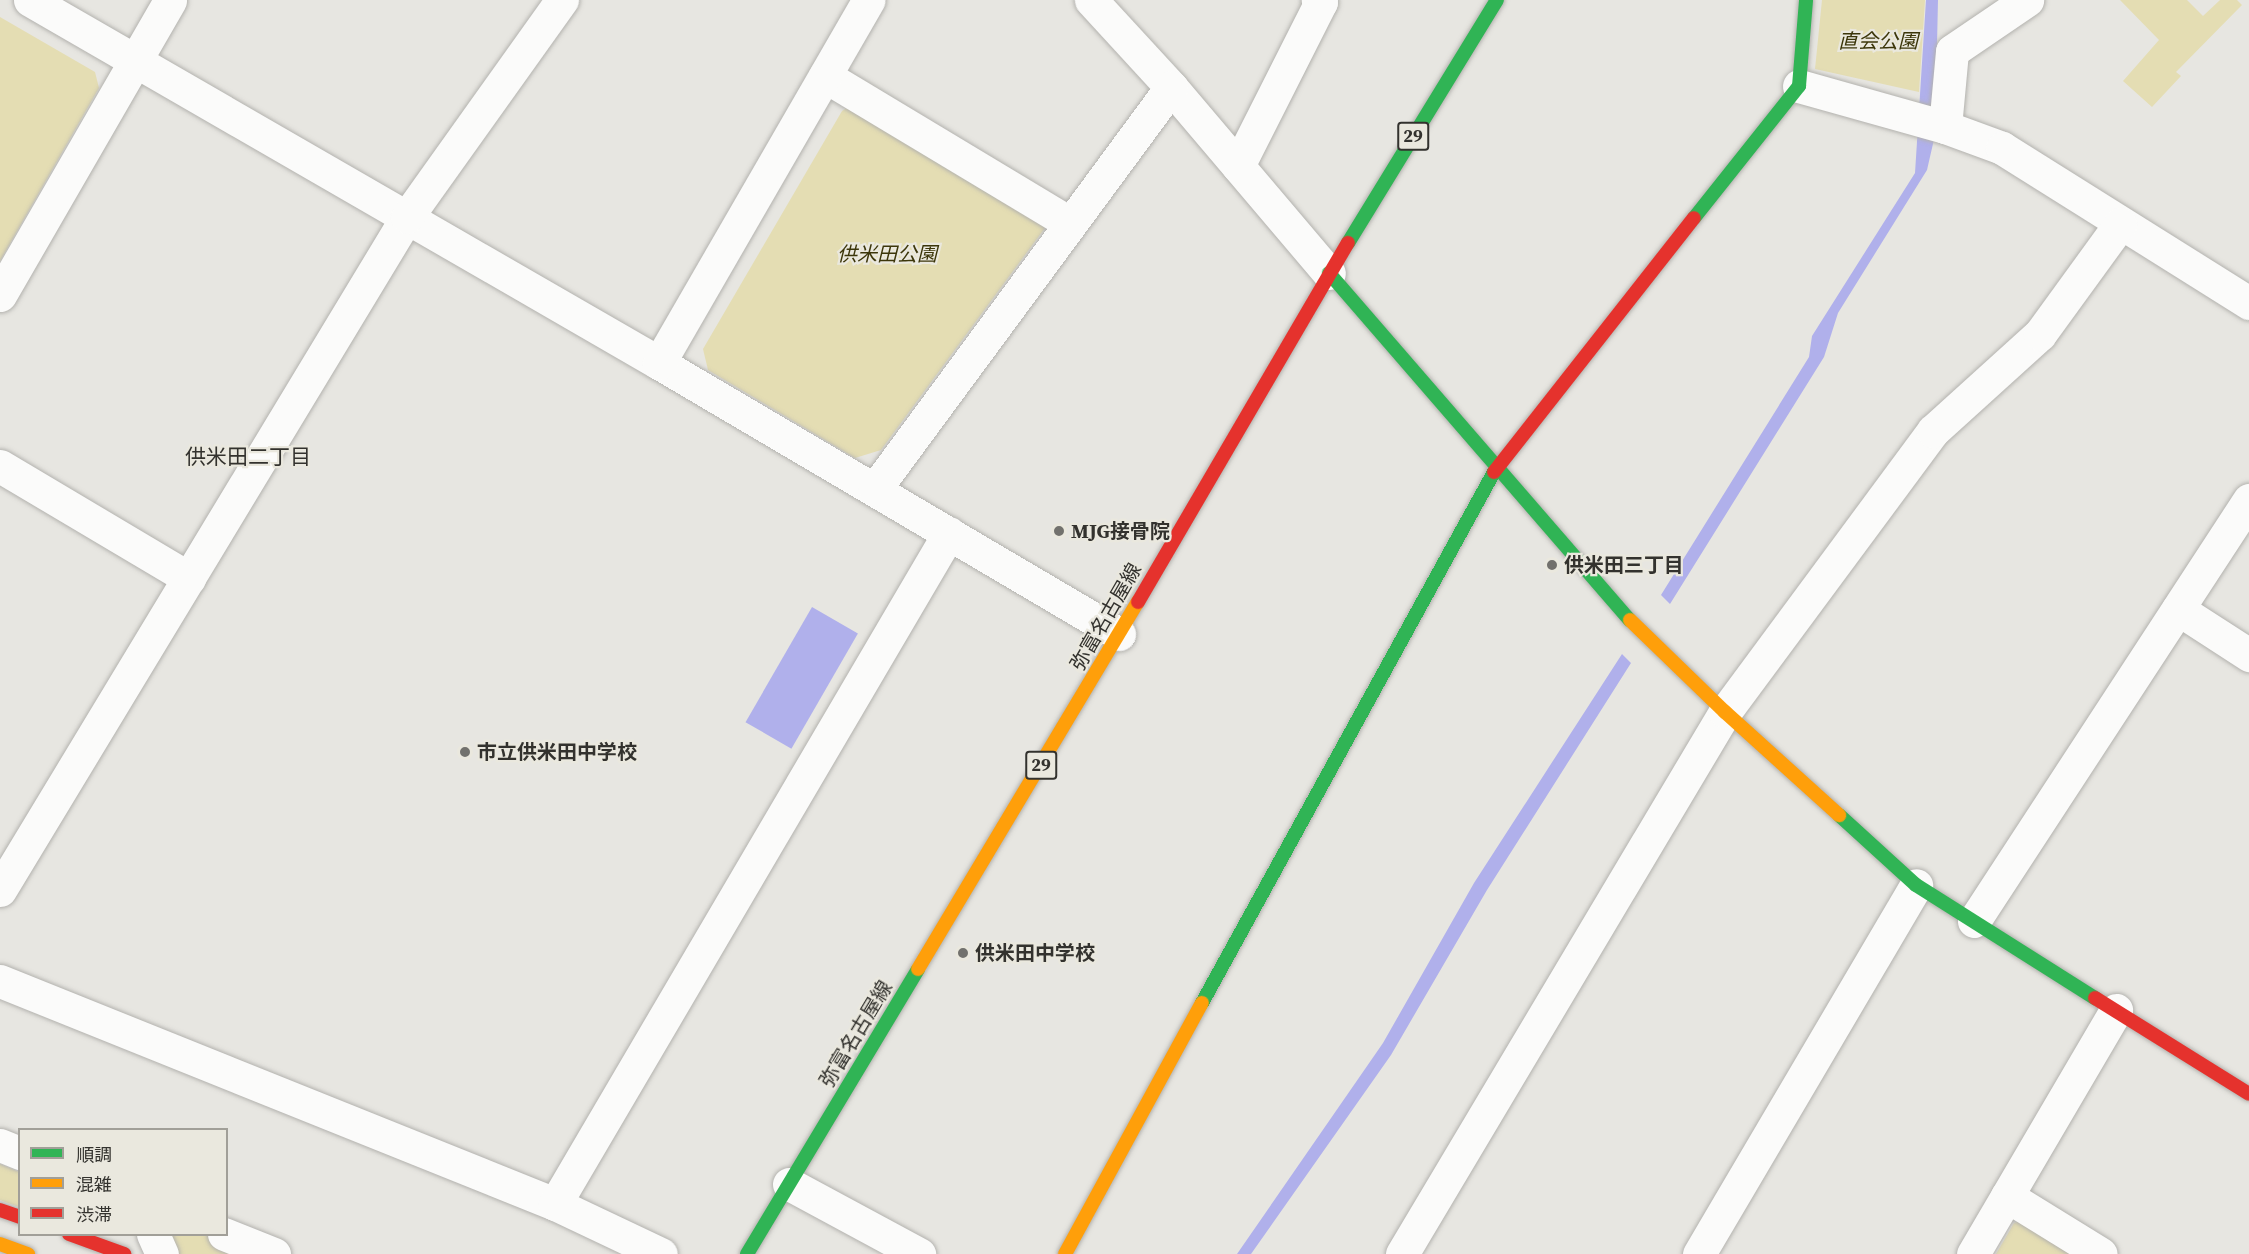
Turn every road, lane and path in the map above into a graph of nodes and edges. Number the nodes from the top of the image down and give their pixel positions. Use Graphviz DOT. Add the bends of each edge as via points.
graph roads {
  1 [pos="30,0"];
  2 [pos="170,0"];
  3 [pos="562,0"];
  4 [pos="869,0"];
  5 [pos="1091,0"];
  6 [pos="1318,0"];
  7 [pos="1497,0"];
  8 [pos="1806,0"];
  9 [pos="2027,0"];
  10 [pos="133,61"];
  11 [pos="825,76"];
  12 [pos="1799,86"];
  13 [pos="1171,87"];
  14 [pos="1932,124"];
  15 [pos="1238,166"];
  16 [pos="407,217"];
  17 [pos="1070,223"];
  18 [pos="2120,224"];
  19 [pos="1329,273"];
  20 [pos="0,295"];
  21 [pos="2249,303"];
  22 [pos="659,363"];
  23 [pos="0,466"];
  24 [pos="1497,466"];
  25 [pos="875,489"];
  26 [pos="2249,500"];
  27 [pos="949,533"];
  28 [pos="189,578"];
  29 [pos="2178,609"];
  30 [pos="1119,634"];
  31 [pos="2249,655"];
  32 [pos="1725,712"];
  33 [pos="1916,885"];
  34 [pos="0,890"];
  35 [pos="1974,921"];
  36 [pos="0,981"];
  37 [pos="2116,1010"];
  38 [pos="2249,1094"];
  39 [pos="0,1144"];
  40 [pos="18,1152"];
  41 [pos="789,1184"];
  42 [pos="2007,1196"];
  43 [pos="555,1203"];
  44 [pos="0,1210"];
  45 [pos="18,1216"];
  46 [pos="74,1236"];
  47 [pos="154,1236"];
  48 [pos="228,1236"];
  49 [pos="0,1244"];
  50 [pos="28,1254"];
  51 [pos="124,1254"];
  52 [pos="162,1254"];
  53 [pos="274,1254"];
  54 [pos="661,1254"];
  55 [pos="747,1254"];
  56 [pos="919,1254"];
  57 [pos="1065,1254"];
  58 [pos="1401,1254"];
  59 [pos="1699,1254"];
  60 [pos="1973,1254"];
  61 [pos="2101,1254"];
  1 -- 10 [label="street"];
  2 -- 10 [label="street"];
  3 -- 16 [label="street"];
  4 -- 11 [label="street"];
  5 -- 13 [label="street"];
  6 -- 15 [label="street" via="1321,2"];
  7 -- 19 [label="main road, 弥富名古屋線 / 29"];
  8 -- 12 [label="main road"];
  9 -- 14 [label="street" via="1952,51"];
  10 -- 16 [label="street"];
  10 -- 20 [label="street"];
  11 -- 17 [label="street"];
  11 -- 22 [label="street"];
  12 -- 14 [label="street"];
  12 -- 24 [label="main road"];
  13 -- 15 [label="street"];
  13 -- 17 [label="street"];
  14 -- 18 [label="street" via="2002,148"];
  15 -- 19 [label="street"];
  16 -- 22 [label="street"];
  16 -- 28 [label="street"];
  17 -- 25 [label="street"];
  18 -- 21 [label="street"];
  18 -- 32 [label="street" via="2040,334 1933,431"];
  19 -- 24 [label="main road"];
  19 -- 30 [label="main road, 弥富名古屋線 / 29"];
  22 -- 25 [label="street"];
  23 -- 28 [label="street"];
  24 -- 32 [label="main road" via="1631,621"];
  24 -- 57 [label="main road"];
  25 -- 27 [label="street"];
  26 -- 29 [label="street"];
  27 -- 30 [label="street"];
  27 -- 43 [label="street"];
  28 -- 34 [label="street"];
  29 -- 31 [label="street"];
  29 -- 35 [label="street"];
  30 -- 41 [label="main road, 弥富名古屋線 / 29"];
  32 -- 33 [label="main road"];
  32 -- 58 [label="street"];
  33 -- 35 [label="main road"];
  33 -- 59 [label="street"];
  35 -- 37 [label="main road"];
  36 -- 43 [label="street"];
  37 -- 38 [label="main road"];
  37 -- 42 [label="street"];
  39 -- 40 [label="street"];
  41 -- 55 [label="main road, 弥富名古屋線 / 29"];
  41 -- 56 [label="street"];
  42 -- 60 [label="street"];
  42 -- 61 [label="street"];
  43 -- 54 [label="street"];
  44 -- 45 [label="main road"];
  46 -- 51 [label="main road"];
  47 -- 52 [label="street"];
  48 -- 53 [label="street"];
  49 -- 50 [label="main road"];
}
